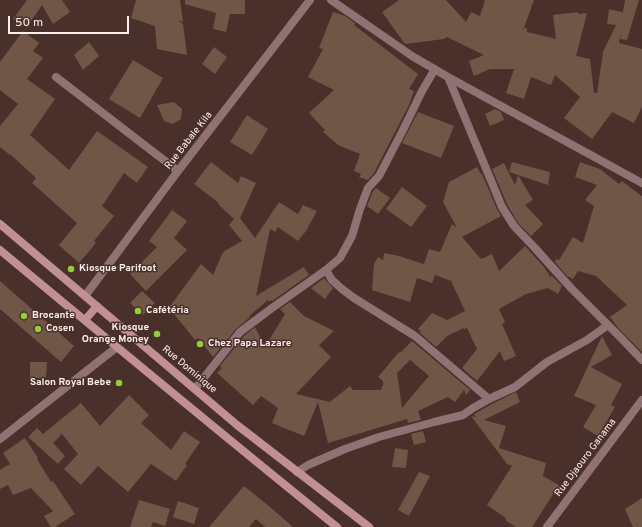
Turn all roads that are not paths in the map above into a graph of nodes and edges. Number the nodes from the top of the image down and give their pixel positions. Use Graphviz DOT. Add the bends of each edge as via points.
graph roads {
  1 [pos="310,0"];
  2 [pos="331,0"];
  3 [pos="435,69"];
  4 [pos="56,77"];
  5 [pos="448,77"];
  6 [pos="178,171"];
  7 [pos="642,183"];
  8 [pos="0,224"];
  9 [pos="0,250"];
  10 [pos="326,270"];
  11 [pos="85,296"];
  12 [pos="97,306"];
  13 [pos="85,320"];
  14 [pos="608,325"];
  15 [pos="117,347"];
  16 [pos="642,360"];
  17 [pos="195,389"];
  18 [pos="489,399"];
  19 [pos="642,400"];
  20 [pos="0,440"];
  21 [pos="297,472"];
  22 [pos="337,527"];
  23 [pos="369,527"];
  24 [pos="547,527"];
  1 -- 6 [label="street, Rue Babale Kila"];
  2 -- 3 [label="street"];
  3 -- 5 [label="street"];
  3 -- 10 [label="street" via="378,176 368,188 352,236 340,258"];
  4 -- 6 [label="street"];
  5 -- 7 [label="street"];
  5 -- 14 [label="street" via="502,206 514,226"];
  6 -- 11 [label="street, Rue Babale Kila"];
  8 -- 11 [label="main road, Rue Dominique"];
  9 -- 13 [label="main road"];
  10 -- 17 [label="street" via="240,332"];
  10 -- 18 [label="street" via="342,289 415,336"];
  11 -- 12 [label="main road, Rue Dominique"];
  12 -- 13 [label="main road"];
  12 -- 17 [label="main road, Rue Dominique"];
  13 -- 15 [label="main road"];
  14 -- 16 [label="street"];
  14 -- 18 [label="street" via="548,362 515,387"];
  15 -- 20 [label="street"];
  15 -- 22 [label="main road"];
  17 -- 21 [label="main road, Rue Dominique"];
  18 -- 21 [label="street" via="464,415 380,437 345,449"];
  19 -- 24 [label="street, Rue Djaouro Ganama"];
  21 -- 23 [label="main road, Rue Dominique"];
}
